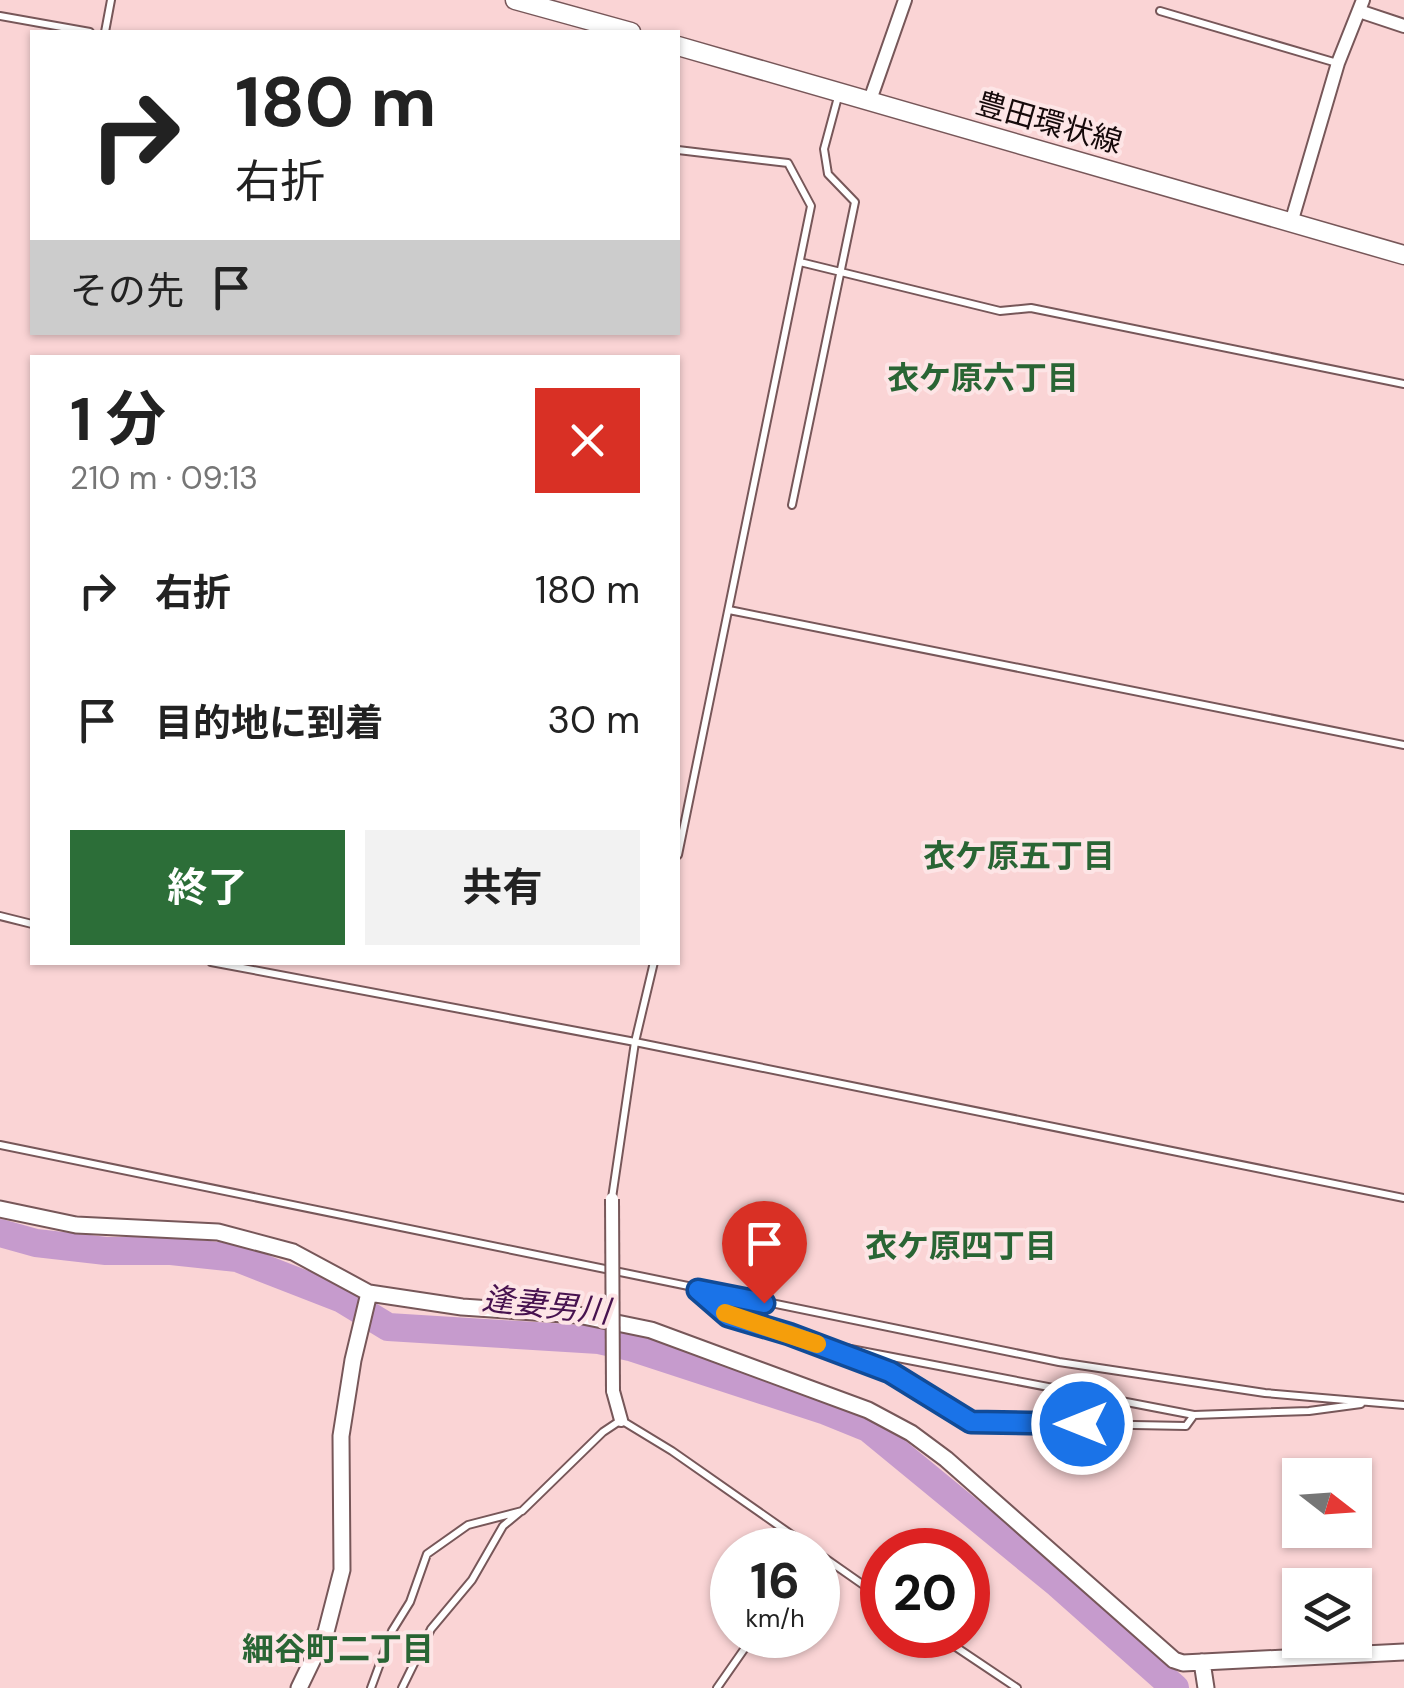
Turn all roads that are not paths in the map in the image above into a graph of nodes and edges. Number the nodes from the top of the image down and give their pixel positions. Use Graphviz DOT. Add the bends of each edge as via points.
graph roads {
  1 [pos="111,0"];
  2 [pos="514,0"];
  3 [pos="905,0"];
  4 [pos="1361,5"];
  5 [pos="1160,11"];
  6 [pos="0,16"];
  7 [pos="1404,26"];
  8 [pos="79,30"];
  9 [pos="105,30"];
  10 [pos="624,30"];
  11 [pos="680,47"];
  12 [pos="1338,63"];
  13 [pos="839,91"];
  14 [pos="870,100"];
  15 [pos="680,150"];
  16 [pos="1290,222"];
  17 [pos="1404,255"];
  18 [pos="800,262"];
  19 [pos="842,275"];
  20 [pos="1404,384"];
  21 [pos="792,505"];
  22 [pos="729,610"];
  23 [pos="1404,745"];
  24 [pos="680,845"];
  25 [pos="0,916"];
  26 [pos="30,924"];
  27 [pos="227,965"];
  28 [pos="653,965"];
  29 [pos="634,1042"];
  30 [pos="0,1145"];
  31 [pos="1404,1198"];
  32 [pos="612,1199"];
  33 [pos="0,1209"];
  34 [pos="698,1290"];
  35 [pos="368,1299"];
  36 [pos="809,1342"];
  37 [pos="1372,1402"];
  38 [pos="1404,1405"];
  39 [pos="1194,1415"];
  40 [pos="621,1420"];
  41 [pos="522,1511"];
  42 [pos="784,1528"];
  43 [pos="1404,1652"];
  44 [pos="738,1658"];
  45 [pos="972,1658"];
  46 [pos="1202,1662"];
  47 [pos="299,1688"];
  48 [pos="372,1688"];
  49 [pos="402,1688"];
  50 [pos="716,1688"];
  51 [pos="1017,1688"];
  52 [pos="1206,1688"];
  1 -- 9 [label="lane"];
  2 -- 10 [label="main road"];
  3 -- 14 [label="street"];
  4 -- 7 [label="street"];
  4 -- 12 [label="street"];
  5 -- 12 [label="lane"];
  6 -- 8 [label="lane"];
  11 -- 13 [label="main road, 豊田環状線"];
  12 -- 16 [label="street"];
  13 -- 14 [label="main road, 豊田環状線"];
  13 -- 19 [label="lane" via="824,149 828,174 855,202"];
  14 -- 16 [label="main road, 豊田環状線"];
  15 -- 18 [label="lane" via="788,163 812,206"];
  16 -- 17 [label="main road, 豊田環状線"];
  18 -- 19 [label="lane"];
  18 -- 22 [label="lane"];
  19 -- 20 [label="lane" via="1000,311 1031,308"];
  19 -- 21 [label="lane"];
  22 -- 23 [label="lane"];
  22 -- 24 [label="lane"];
  25 -- 26 [label="lane"];
  27 -- 29 [label="lane"];
  28 -- 29 [label="lane"];
  29 -- 31 [label="lane"];
  29 -- 32 [label="lane"];
  30 -- 34 [label="lane"];
  32 -- 40 [label="street, bridge" via="613,1392"];
  33 -- 35 [label="street" via="76,1225 254,1240 293,1252"];
  34 -- 36 [label="lane" via="728,1316"];
  34 -- 37 [label="lane" via="1060,1362"];
  35 -- 46 [label="street" via="616,1322 868,1410 946,1459 1169,1658"];
  35 -- 47 [label="street" via="341,1436 342,1570 326,1632"];
  36 -- 39 [label="lane"];
  36 -- 39 [label="lane" via="890,1372 971,1422 1186,1426"];
  37 -- 38 [label="lane"];
  37 -- 39 [label="lane"];
  40 -- 41 [label="lane"];
  40 -- 42 [label="lane"];
  41 -- 48 [label="lane" via="468,1525 427,1554"];
  41 -- 49 [label="lane" via="503,1526 472,1580 431,1629"];
  43 -- 46 [label="street"];
  44 -- 50 [label="lane"];
  45 -- 51 [label="lane"];
  46 -- 52 [label="street"];
}
